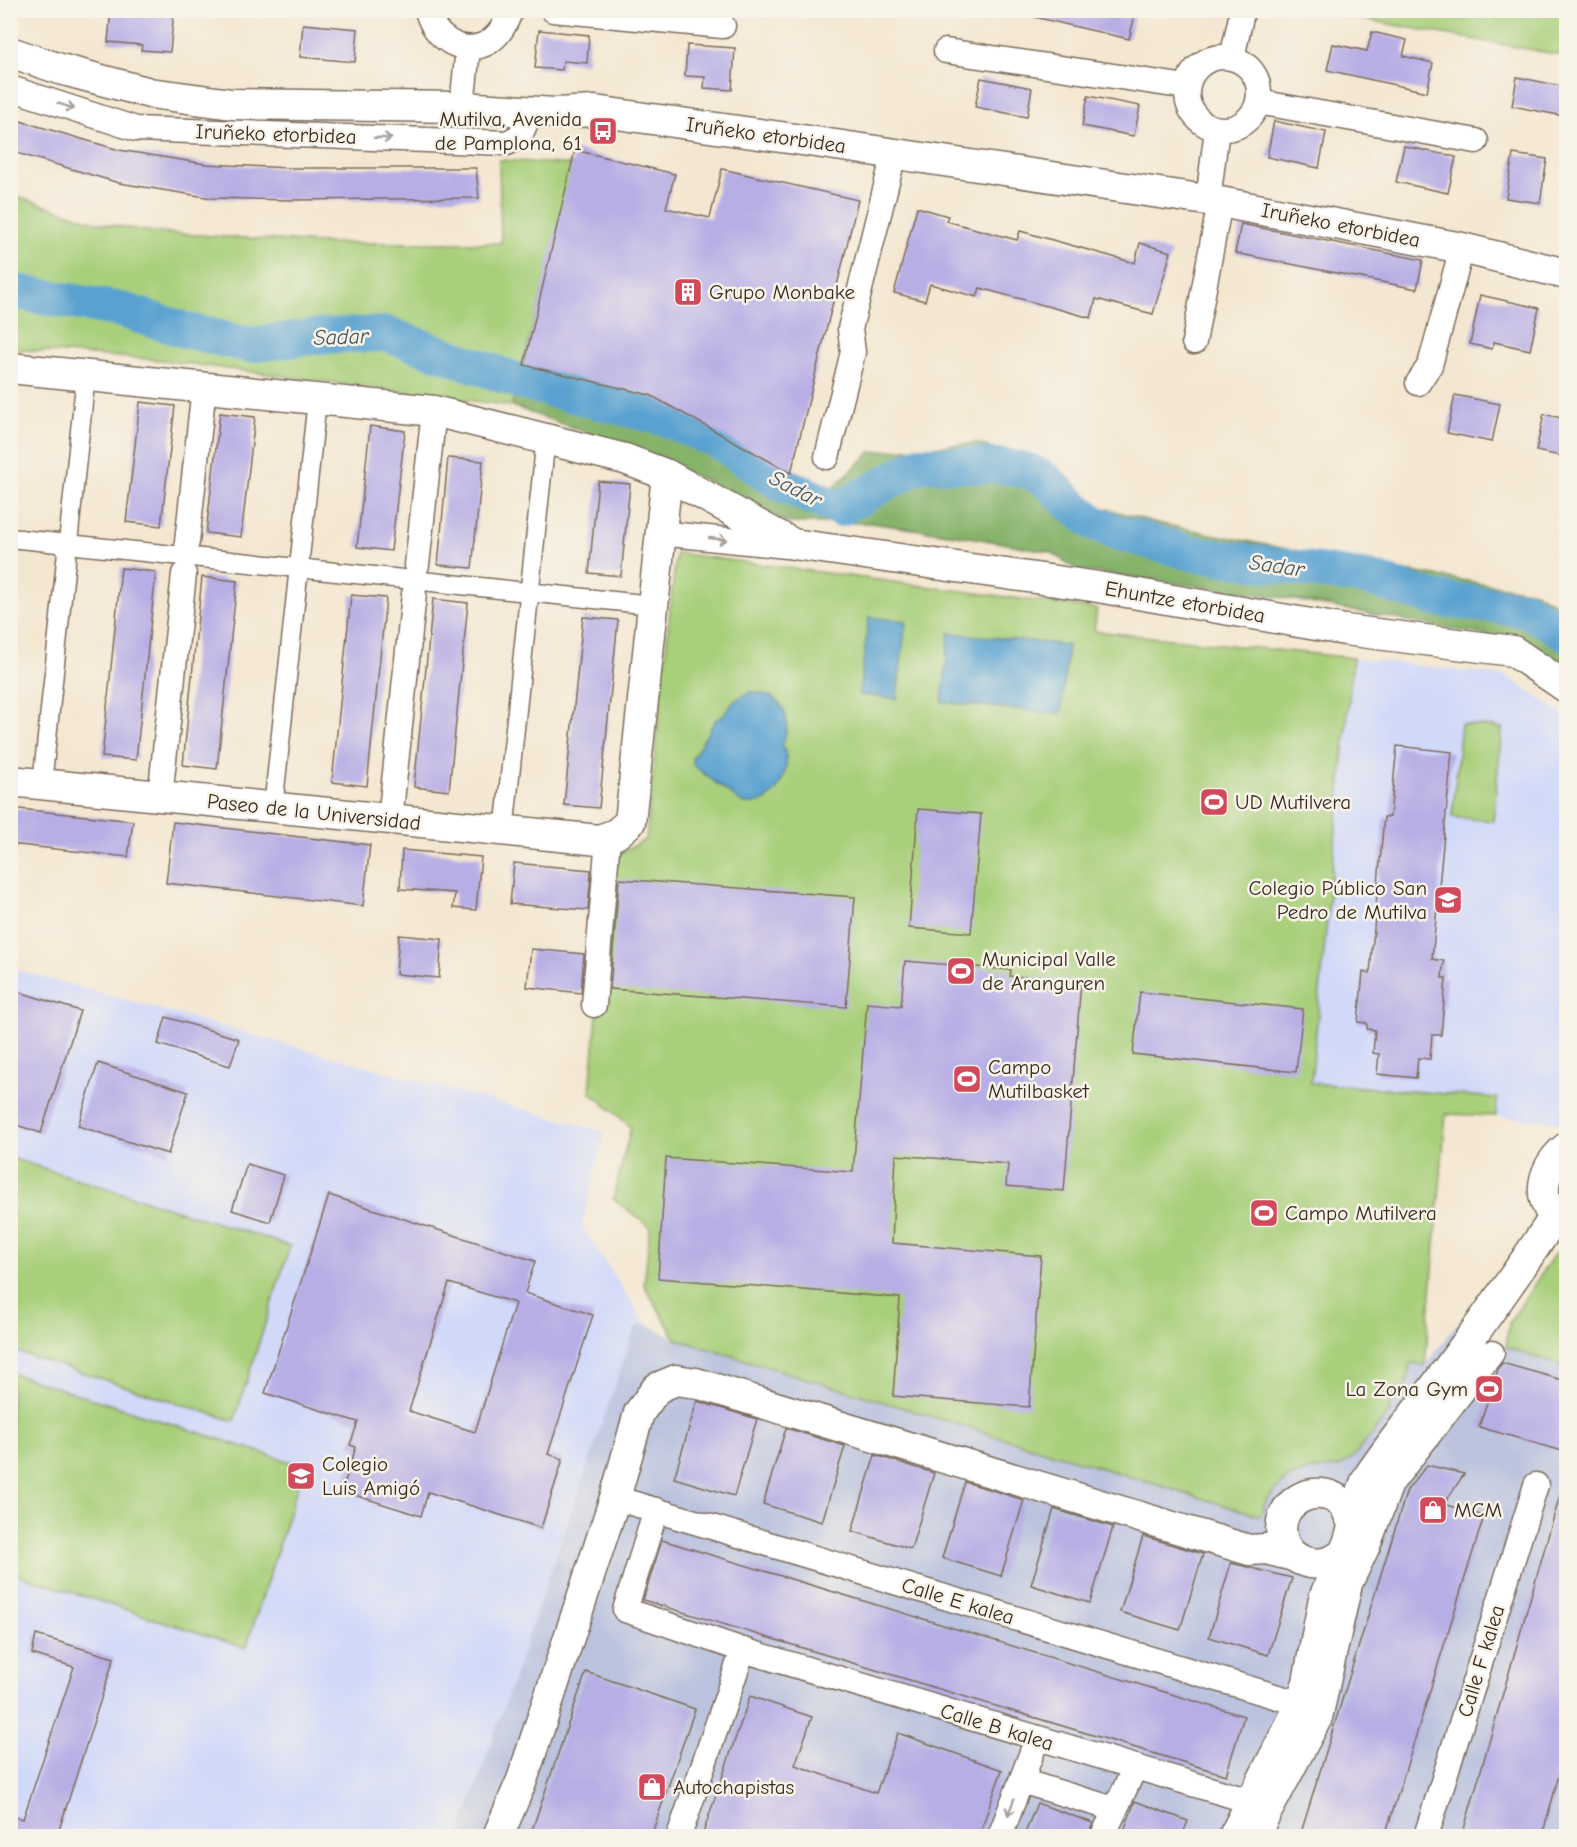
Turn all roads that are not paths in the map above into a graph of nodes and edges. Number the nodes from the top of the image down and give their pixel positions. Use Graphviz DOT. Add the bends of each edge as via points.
graph roads {
  1 [pos="427,10"];
  2 [pos="511,10"];
  3 [pos="554,10"];
  4 [pos="1241,17"];
  5 [pos="723,26"];
  6 [pos="468,48"];
  7 [pos="946,51"];
  8 [pos="10,52"];
  9 [pos="1232,58"];
  10 [pos="1187,87"];
  11 [pos="10,88"];
  12 [pos="1258,102"];
  13 [pos="462,107"];
  14 [pos="531,111"];
  15 [pos="1217,129"];
  16 [pos="1476,141"];
  17 [pos="894,154"];
  18 [pos="1214,201"];
  19 [pos="1462,248"];
  20 [pos="1566,274"];
  21 [pos="1194,342"];
  22 [pos="10,368"];
  23 [pos="86,375"];
  24 [pos="1418,383"];
  25 [pos="204,387"];
  26 [pos="318,400"];
  27 [pos="434,411"];
  28 [pos="546,437"];
  29 [pos="827,457"];
  30 [pos="666,475"];
  31 [pos="660,533"];
  32 [pos="10,538"];
  33 [pos="68,544"];
  34 [pos="793,544"];
  35 [pos="186,557"];
  36 [pos="299,569"];
  37 [pos="416,580"];
  38 [pos="530,593"];
  39 [pos="652,605"];
  40 [pos="1566,687"];
  41 [pos="10,781"];
  42 [pos="42,784"];
  43 [pos="160,797"];
  44 [pos="273,808"];
  45 [pos="390,820"];
  46 [pos="504,832"];
  47 [pos="612,836"];
  48 [pos="594,1005"];
  49 [pos="1566,1148"];
  50 [pos="1560,1222"];
  51 [pos="1492,1353"];
  52 [pos="1368,1478"];
  53 [pos="1536,1485"];
  54 [pos="1331,1496"];
  55 [pos="615,1498"];
  56 [pos="656,1510"];
  57 [pos="1353,1521"];
  58 [pos="1281,1524"];
  59 [pos="1217,1540"];
  60 [pos="1341,1556"];
  61 [pos="1300,1560"];
  62 [pos="1324,1598"];
  63 [pos="742,1650"];
  64 [pos="1301,1704"];
  65 [pos="1037,1739"];
  66 [pos="1135,1767"];
  67 [pos="1021,1781"];
  68 [pos="1253,1802"];
  69 [pos="1114,1809"];
  70 [pos="498,1836"];
  71 [pos="679,1836"];
  72 [pos="1000,1836"];
  73 [pos="1103,1836"];
  74 [pos="1234,1836"];
  75 [pos="1257,1836"];
  76 [pos="1426,1836"];
  1 -- 6 [label="street" via="429,22 441,38"];
  2 -- 6 [label="street" via="503,28 488,42"];
  3 -- 5 [label="street"];
  4 -- 9 [label="street"];
  6 -- 13 [label="street"];
  7 -- 10 [label="street"];
  8 -- 13 [label="street, Iruñeko etorbidea" via="150,93 232,104"];
  9 -- 10 [label="street" via="1205,62 1194,71"];
  9 -- 12 [label="street" via="1253,72 1260,89"];
  10 -- 15 [label="street" via="1191,111 1201,122"];
  11 -- 14 [label="street, Iruñeko etorbidea, one-way" via="136,129 507,143 520,136"];
  12 -- 15 [label="street" via="1249,119 1235,128"];
  12 -- 16 [label="street"];
  13 -- 14 [label="street, Iruñeko etorbidea"];
  14 -- 17 [label="street, Iruñeko etorbidea" via="595,111"];
  15 -- 18 [label="street"];
  17 -- 18 [label="street, Iruñeko etorbidea"];
  17 -- 29 [label="street" via="850,329 853,352"];
  18 -- 19 [label="street, Iruñeko etorbidea"];
  18 -- 21 [label="street"];
  19 -- 20 [label="street, Iruñeko etorbidea"];
  19 -- 24 [label="street" via="1430,365"];
  22 -- 23 [label="street, Ehuntze etorbidea"];
  23 -- 25 [label="street, Ehuntze etorbidea"];
  23 -- 33 [label="street"];
  25 -- 26 [label="street, Ehuntze etorbidea"];
  25 -- 35 [label="street"];
  26 -- 27 [label="street, Ehuntze etorbidea"];
  26 -- 36 [label="street"];
  27 -- 28 [label="street, Ehuntze etorbidea"];
  27 -- 37 [label="street"];
  28 -- 30 [label="street, Ehuntze etorbidea" via="626,459"];
  28 -- 38 [label="street"];
  30 -- 31 [label="street"];
  30 -- 34 [label="street, Ehuntze etorbidea"];
  31 -- 34 [label="street, Ehuntze etorbidea, one-way"];
  31 -- 39 [label="street"];
  32 -- 33 [label="street"];
  33 -- 35 [label="street"];
  33 -- 42 [label="street"];
  34 -- 40 [label="street, Ehuntze etorbidea" via="1092,586 1345,630 1513,651"];
  35 -- 36 [label="street"];
  35 -- 43 [label="street"];
  36 -- 37 [label="street"];
  36 -- 44 [label="street"];
  37 -- 38 [label="street"];
  37 -- 45 [label="street"];
  38 -- 39 [label="street"];
  38 -- 46 [label="street"];
  39 -- 47 [label="street" via="630,822"];
  41 -- 42 [label="street, Paseo de la Universidad"];
  42 -- 43 [label="street, Paseo de la Universidad"];
  43 -- 44 [label="street, Paseo de la Universidad"];
  44 -- 45 [label="street, Paseo de la Universidad"];
  45 -- 46 [label="street, Paseo de la Universidad"];
  46 -- 47 [label="street, Paseo de la Universidad" via="599,840"];
  47 -- 48 [label="street"];
  49 -- 50 [label="street" via="1548,1166 1543,1189"];
  50 -- 52 [label="street"];
  51 -- 75 [label="street" via="1387,1492 1350,1584 1320,1718"];
  52 -- 54 [label="street"];
  52 -- 57 [label="street"];
  53 -- 76 [label="street, Calle F kalea"];
  54 -- 57 [label="street" via="1342,1503"];
  54 -- 58 [label="street" via="1310,1493 1297,1498"];
  55 -- 56 [label="street, Calle E kalea"];
  55 -- 59 [label="street" via="639,1413 657,1388 676,1380 708,1386"];
  55 -- 70 [label="street" via="522,1780"];
  56 -- 63 [label="street, Calle B kalea" via="625,1610"];
  56 -- 64 [label="street, Calle E kalea"];
  57 -- 60 [label="street" via="1351,1541"];
  58 -- 59 [label="street" via="1251,1541"];
  58 -- 61 [label="street" via="1282,1539"];
  59 -- 61 [label="street"];
  60 -- 61 [label="street" via="1324,1564"];
  60 -- 62 [label="street"];
  61 -- 62 [label="street"];
  62 -- 64 [label="street"];
  63 -- 65 [label="street, Calle B kalea"];
  63 -- 71 [label="street"];
  64 -- 68 [label="street"];
  65 -- 66 [label="street, Calle B kalea"];
  65 -- 67 [label="street"];
  66 -- 68 [label="street, Calle B kalea"];
  66 -- 69 [label="street"];
  67 -- 69 [label="street"];
  67 -- 72 [label="street, one-way"];
  68 -- 74 [label="street"];
  69 -- 73 [label="street"];
}
